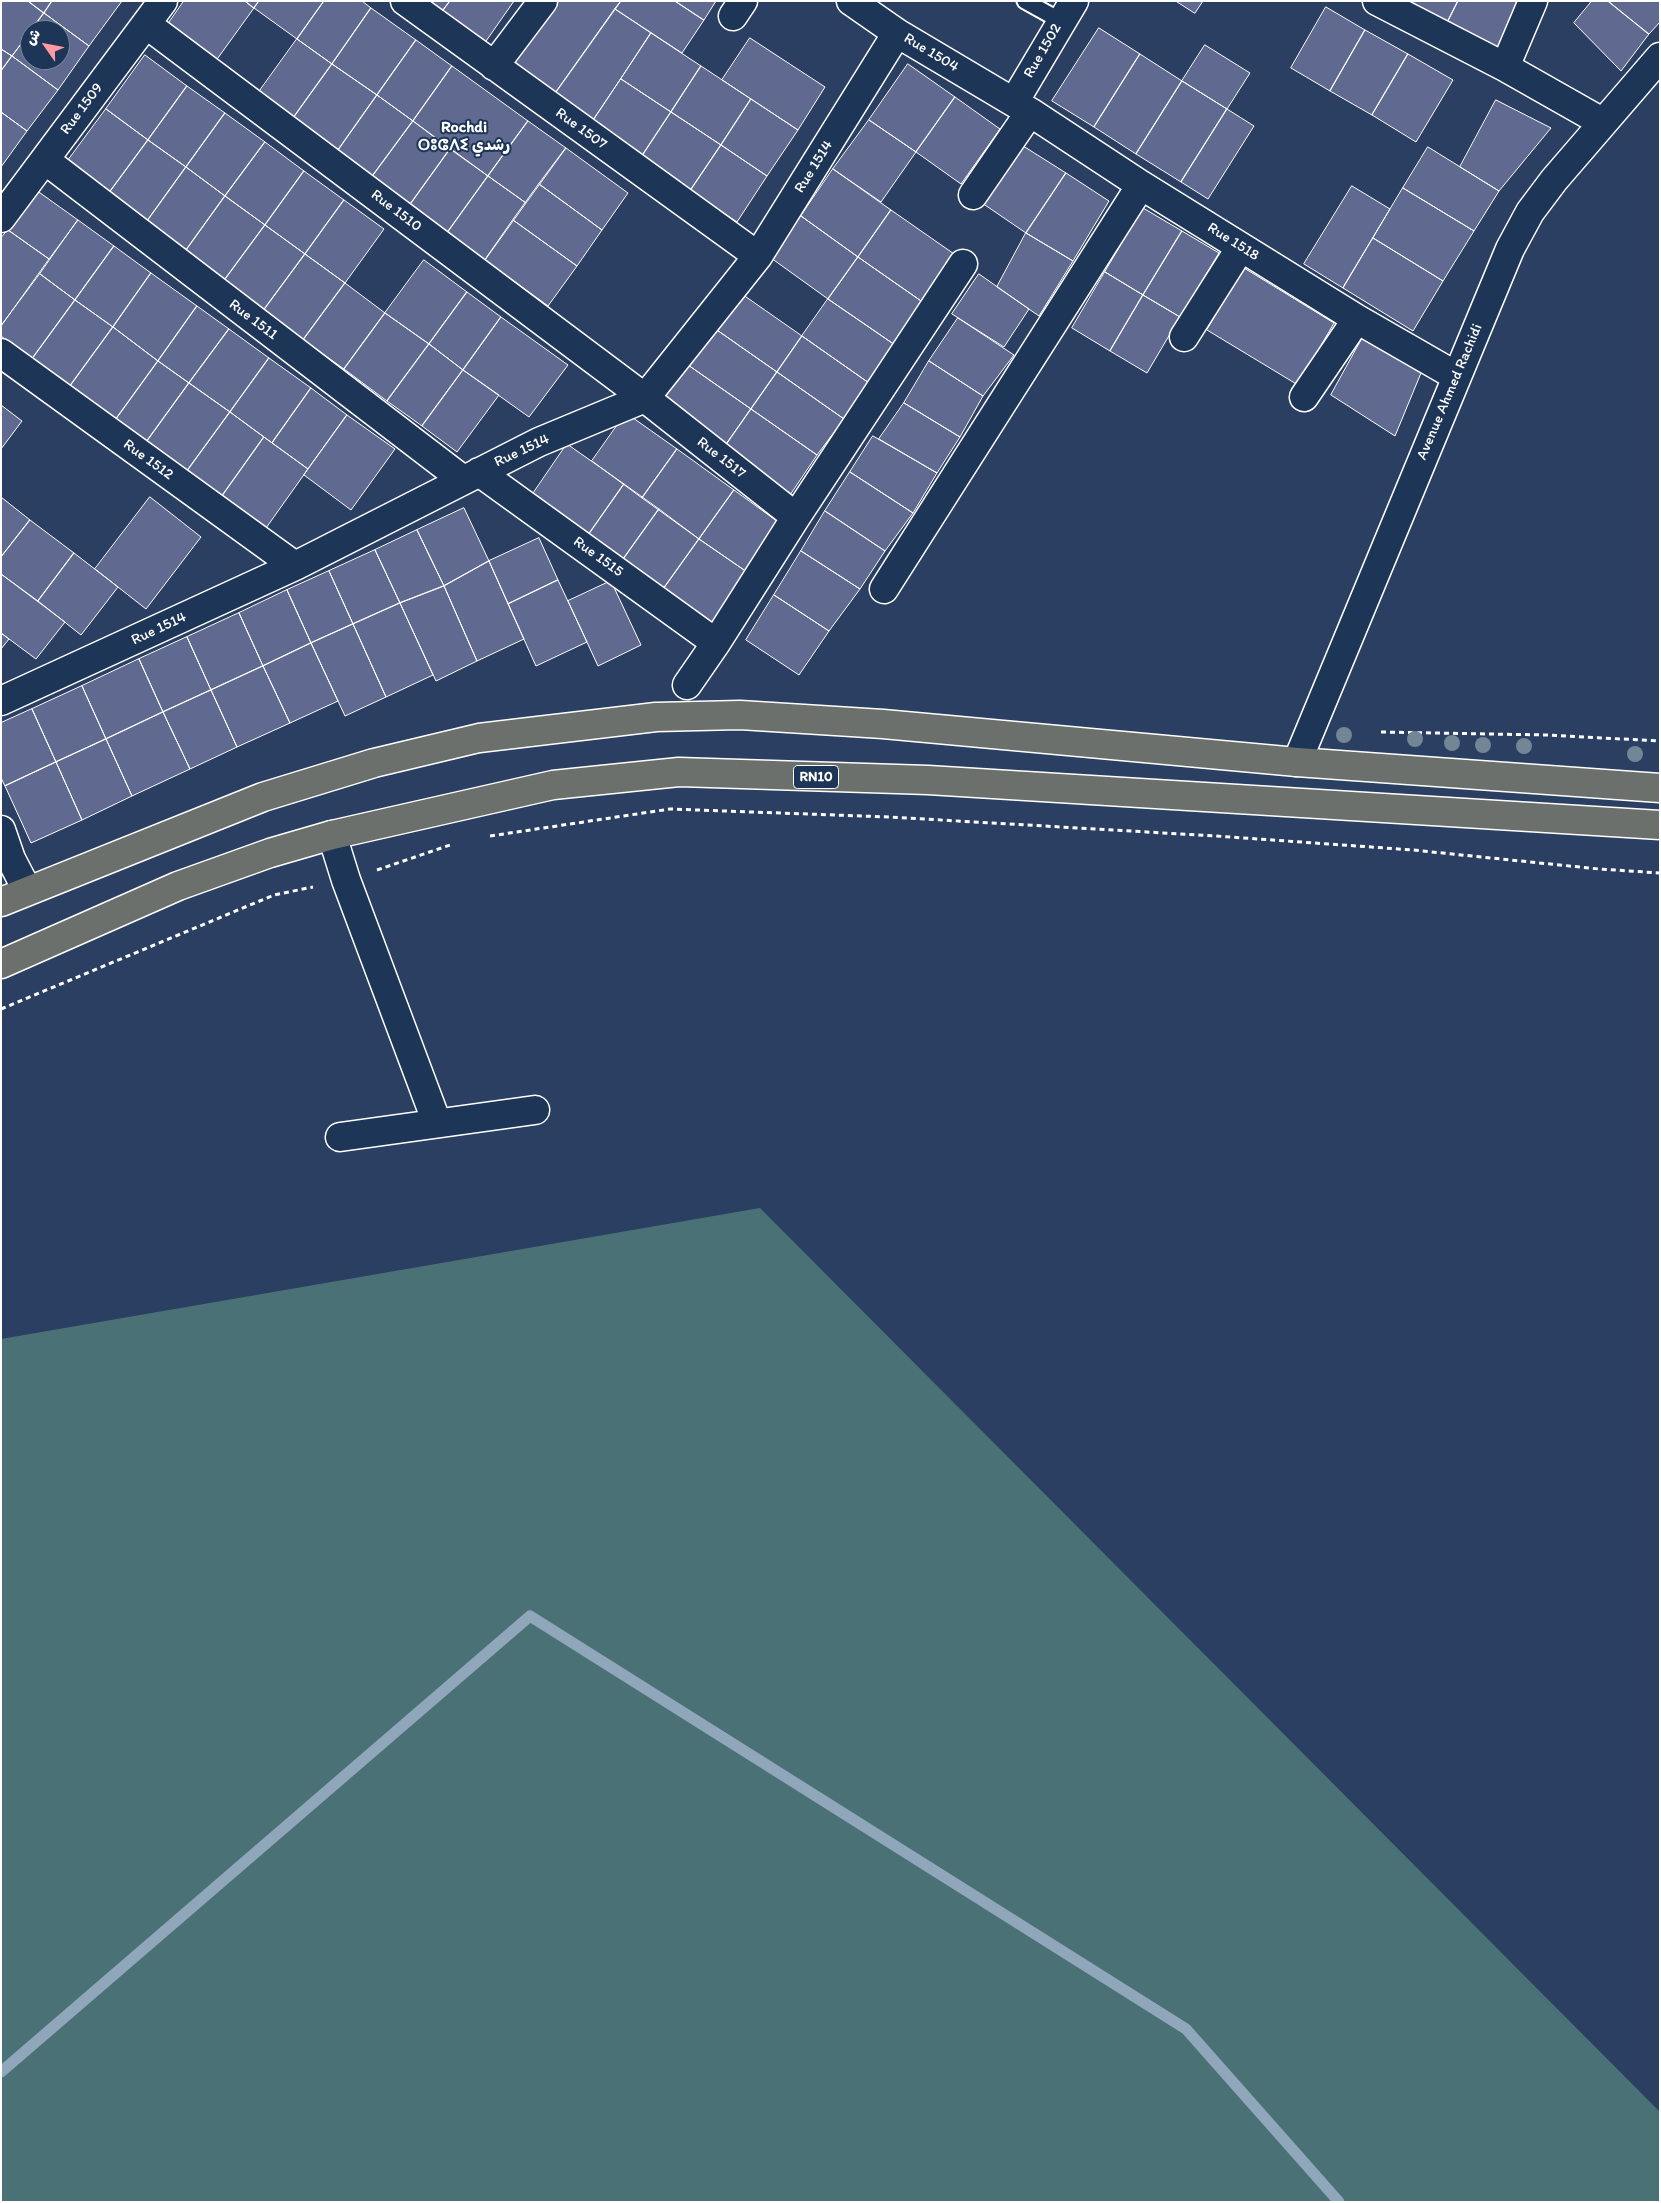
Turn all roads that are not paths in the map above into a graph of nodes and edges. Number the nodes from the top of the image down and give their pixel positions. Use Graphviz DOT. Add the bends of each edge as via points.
graph roads {
  1 [pos="163,1"];
  2 [pos="405,1"];
  3 [pos="543,1"];
  4 [pos="851,1"];
  5 [pos="1025,1"];
  6 [pos="1377,1"];
  7 [pos="1533,1"];
  8 [pos="1068,11"];
  9 [pos="146,24"];
  10 [pos="897,33"];
  11 [pos="1660,57"];
  12 [pos="494,66"];
  13 [pos="1505,67"];
  14 [pos="1022,107"];
  15 [pos="1602,122"];
  16 [pos="45,160"];
  17 [pos="1141,185"];
  18 [pos="973,195"];
  19 [pos="1,218"];
  20 [pos="1241,247"];
  21 [pos="758,256"];
  22 [pos="963,264"];
  23 [pos="1358,319"];
  24 [pos="1184,337"];
  25 [pos="1,353"];
  26 [pos="1456,376"];
  27 [pos="1304,397"];
  28 [pos="645,398"];
  29 [pos="470,476"];
  30 [pos="796,517"];
  31 [pos="295,566"];
  32 [pos="884,589"];
  33 [pos="716,643"];
  34 [pos="687,686"];
  35 [pos="1,702"];
  36 [pos="1297,762"];
  37 [pos="1660,788"];
  38 [pos="1660,825"];
  39 [pos="1,830"];
  40 [pos="332,835"];
  41 [pos="27,890"];
  42 [pos="1,902"];
  43 [pos="1,964"];
  44 [pos="536,1110"];
  45 [pos="437,1123"];
  46 [pos="340,1137"];
  1 -- 9 [label="street, Rue 1509"];
  2 -- 12 [label="street, Rue 1507"];
  3 -- 12 [label="street"];
  4 -- 10 [label="street, Rue 1504"];
  5 -- 8 [label="lane"];
  6 -- 13 [label="street"];
  7 -- 13 [label="street"];
  8 -- 14 [label="street, Rue 1502"];
  9 -- 16 [label="street, Rue 1509"];
  9 -- 28 [label="street, Rue 1510"];
  10 -- 14 [label="street, Rue 1504"];
  10 -- 21 [label="street, Rue 1514"];
  11 -- 15 [label="street, Avenue Ahmed Rachidi"];
  12 -- 21 [label="street, Rue 1507"];
  13 -- 15 [label="street"];
  14 -- 17 [label="street, Rue 1518"];
  14 -- 18 [label="street, Rue 1502"];
  15 -- 26 [label="street, Avenue Ahmed Rachidi" via="1530,212 1510,250"];
  16 -- 19 [label="street, Rue 1509"];
  16 -- 29 [label="street, Rue 1511"];
  17 -- 20 [label="street, Rue 1518"];
  17 -- 32 [label="street"];
  20 -- 23 [label="street, Rue 1518"];
  20 -- 24 [label="street"];
  21 -- 28 [label="street, Rue 1514"];
  22 -- 30 [label="street"];
  23 -- 26 [label="street, Rue 1518"];
  23 -- 27 [label="street"];
  25 -- 31 [label="street, Rue 1512"];
  26 -- 36 [label="street, Avenue Ahmed Rachidi"];
  28 -- 29 [label="street, Rue 1514" via="539,442"];
  28 -- 30 [label="street, Rue 1517"];
  29 -- 31 [label="street, Rue 1514"];
  29 -- 33 [label="street, Rue 1515"];
  30 -- 33 [label="street"];
  31 -- 35 [label="street, Rue 1514"];
  33 -- 34 [label="street"];
  36 -- 37 [label="main road"];
  36 -- 41 [label="main road" via="883,724 740,715 656,717 479,738 374,763 263,797"];
  38 -- 40 [label="main road, RN10" via="938,781 679,772 553,785"];
  39 -- 41 [label="street"];
  40 -- 43 [label="main road, RN10" via="178,886"];
  40 -- 45 [label="street"];
  41 -- 42 [label="main road"];
  44 -- 45 [label="street"];
  45 -- 46 [label="street"];
}
